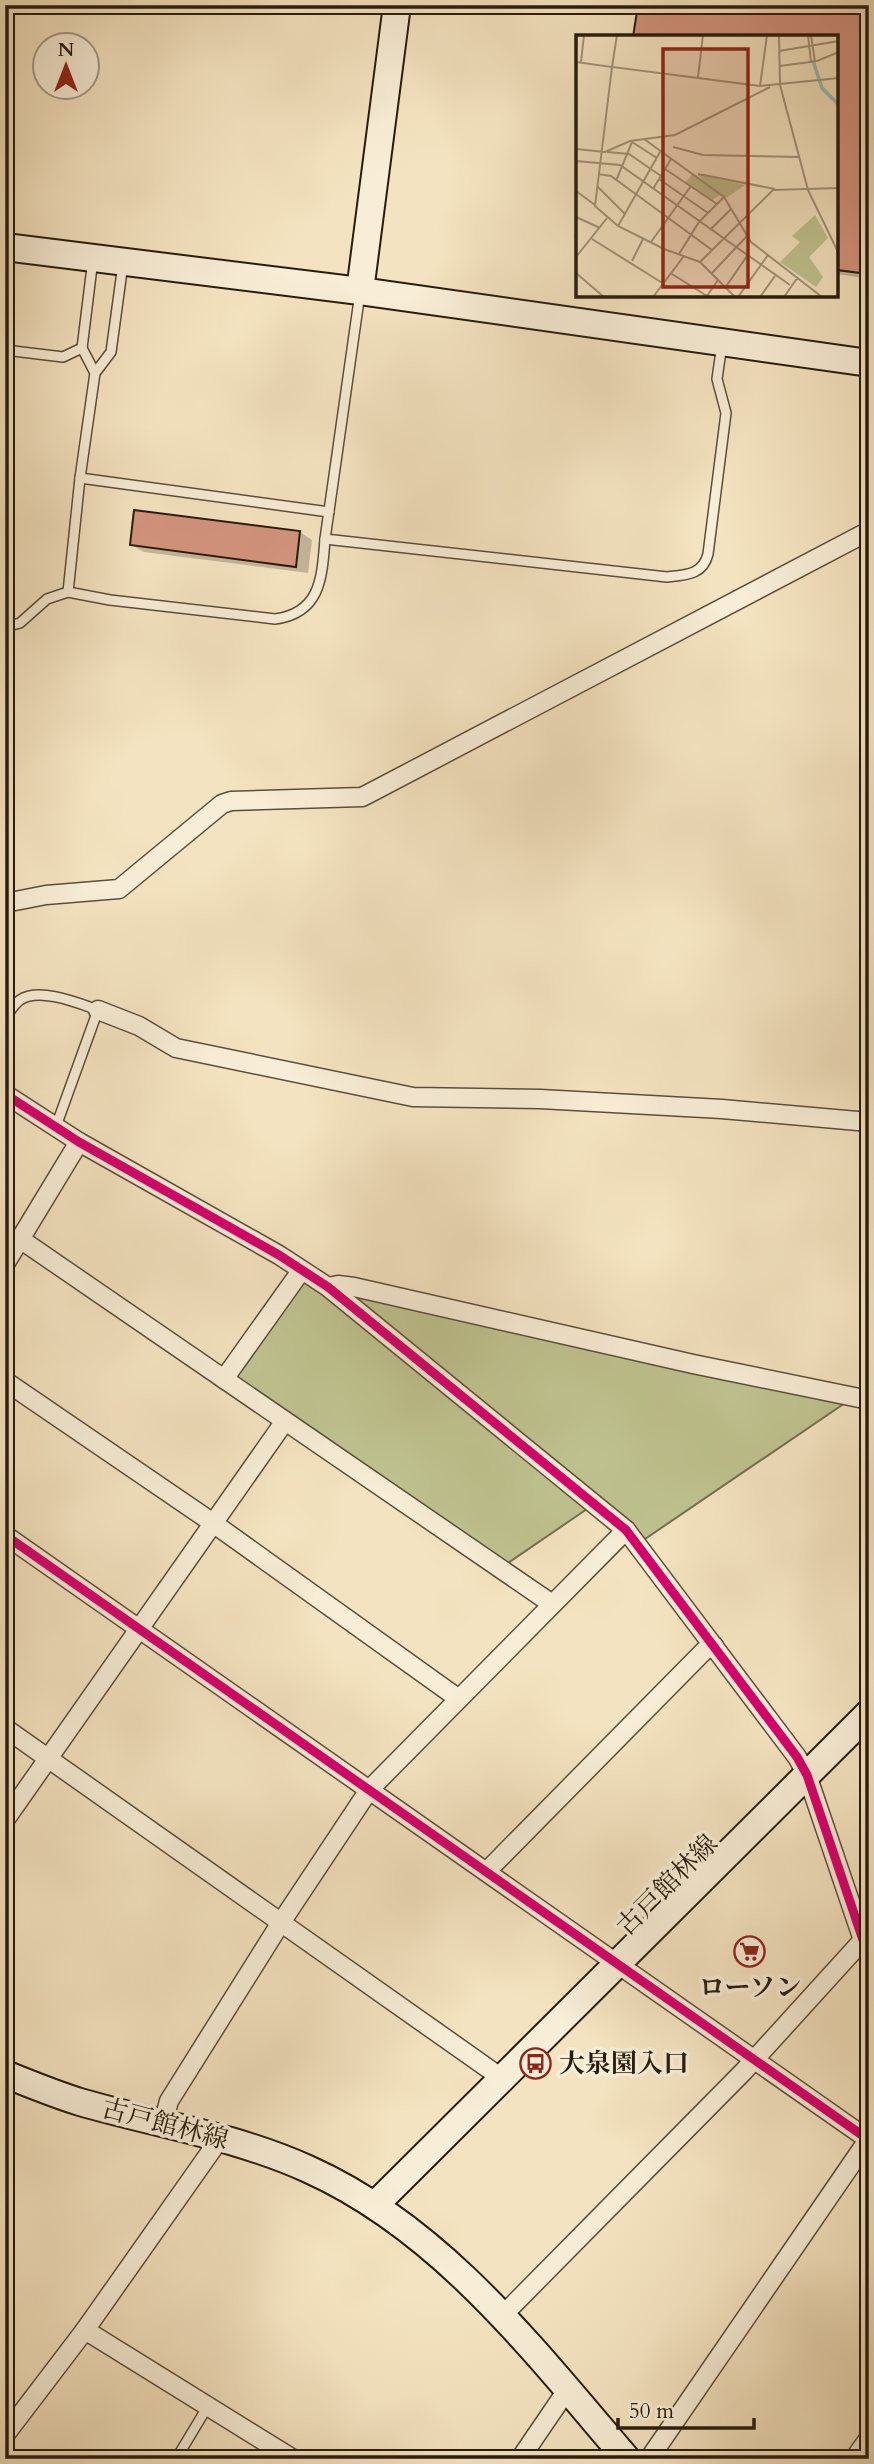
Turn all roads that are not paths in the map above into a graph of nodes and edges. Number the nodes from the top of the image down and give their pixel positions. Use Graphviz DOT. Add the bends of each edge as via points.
graph roads {
  1 [pos="397,5"];
  2 [pos="5,247"];
  3 [pos="93,258"];
  4 [pos="123,262"];
  5 [pos="360,291"];
  6 [pos="722,342"];
  7 [pos="82,348"];
  8 [pos="5,350"];
  9 [pos="869,363"];
  10 [pos="95,373"];
  11 [pos="80,478"];
  12 [pos="329,512"];
  13 [pos="869,531"];
  14 [pos="325,539"];
  15 [pos="68,592"];
  16 [pos="5,627"];
  17 [pos="5,903"];
  18 [pos="98,1010"];
  19 [pos="5,1018"];
  20 [pos="5,1094"];
  21 [pos="869,1122"];
  22 [pos="54,1125"];
  23 [pos="79,1142"];
  24 [pos="20,1239"];
  25 [pos="5,1264"];
  26 [pos="301,1271"];
  27 [pos="328,1287"];
  28 [pos="224,1379"];
  29 [pos="5,1381"];
  30 [pos="869,1400"];
  31 [pos="285,1421"];
  32 [pos="213,1523"];
  33 [pos="625,1530"];
  34 [pos="5,1535"];
  35 [pos="552,1604"];
  36 [pos="139,1629"];
  37 [pos="714,1646"];
  38 [pos="459,1699"];
  39 [pos="869,1713"];
  40 [pos="5,1728"];
  41 [pos="48,1758"];
  42 [pos="807,1775"];
  43 [pos="369,1790"];
  44 [pos="5,1819"];
  45 [pos="487,1871"];
  46 [pos="280,1924"];
  47 [pos="866,1943"];
  48 [pos="618,1965"];
  49 [pos="754,2059"];
  50 [pos="5,2074"];
  51 [pos="503,2079"];
  52 [pos="163,2123"];
  53 [pos="221,2137"];
  54 [pos="868,2140"];
  55 [pos="375,2205"];
  56 [pos="502,2316"];
  57 [pos="85,2330"];
  58 [pos="567,2390"];
  59 [pos="208,2406"];
  60 [pos="6,2432"];
  61 [pos="869,2438"];
  62 [pos="176,2459"];
  63 [pos="293,2459"];
  64 [pos="520,2459"];
  65 [pos="627,2459"];
  66 [pos="649,2459"];
  67 [pos="854,2459"];
  1 -- 5 [label="street"];
  2 -- 3 [label="street"];
  3 -- 4 [label="street"];
  3 -- 7 [label="lane"];
  4 -- 5 [label="street"];
  4 -- 10 [label="lane" via="111,352"];
  5 -- 6 [label="street"];
  5 -- 12 [label="lane"];
  6 -- 9 [label="street"];
  6 -- 14 [label="lane" via="717,379 726,414 708,554 699,571 667,577"];
  7 -- 8 [label="lane" via="64,357"];
  7 -- 10 [label="lane"];
  10 -- 11 [label="lane"];
  11 -- 12 [label="lane"];
  11 -- 15 [label="lane"];
  12 -- 14 [label="lane"];
  13 -- 17 [label="street" via="369,794 231,801 119,889"];
  14 -- 15 [label="lane" via="316,595 289,617"];
  15 -- 16 [label="lane" via="47,599 20,623"];
  18 -- 19 [label="lane" via="60,998 31,997 18,1001"];
  18 -- 21 [label="street" via="139,1026 176,1048 413,1097 540,1099"];
  18 -- 22 [label="lane"];
  20 -- 22 [label="street"];
  22 -- 23 [label="street"];
  23 -- 24 [label="street"];
  23 -- 26 [label="street"];
  24 -- 25 [label="street"];
  24 -- 28 [label="street"];
  26 -- 27 [label="street"];
  26 -- 28 [label="street"];
  27 -- 30 [label="street" via="354,1287"];
  27 -- 33 [label="street"];
  28 -- 31 [label="street"];
  29 -- 32 [label="street"];
  31 -- 32 [label="street"];
  31 -- 35 [label="street"];
  32 -- 36 [label="street"];
  32 -- 38 [label="street"];
  33 -- 35 [label="street"];
  33 -- 37 [label="street"];
  34 -- 36 [label="street"];
  35 -- 38 [label="street"];
  36 -- 41 [label="street"];
  36 -- 43 [label="street"];
  37 -- 42 [label="street"];
  37 -- 45 [label="street"];
  38 -- 43 [label="street"];
  39 -- 42 [label="street, 古戸館林線"];
  40 -- 41 [label="street"];
  41 -- 44 [label="street"];
  41 -- 46 [label="street"];
  42 -- 47 [label="street"];
  42 -- 48 [label="street, 古戸館林線"];
  43 -- 45 [label="street"];
  43 -- 46 [label="street"];
  45 -- 48 [label="street"];
  46 -- 51 [label="street"];
  46 -- 52 [label="street" via="169,2101"];
  47 -- 49 [label="street"];
  48 -- 49 [label="street"];
  48 -- 51 [label="street, 古戸館林線"];
  49 -- 54 [label="street"];
  49 -- 56 [label="street"];
  50 -- 52 [label="street, 古戸館林線" via="79,2101"];
  51 -- 55 [label="street, 古戸館林線"];
  52 -- 53 [label="street, 古戸館林線"];
  53 -- 55 [label="street, 古戸館林線" via="306,2168"];
  53 -- 57 [label="street"];
  54 -- 66 [label="street"];
  55 -- 56 [label="street" via="460,2273"];
  56 -- 58 [label="street"];
  57 -- 59 [label="street"];
  57 -- 60 [label="street"];
  58 -- 64 [label="street"];
  58 -- 65 [label="street"];
  59 -- 62 [label="lane"];
  59 -- 63 [label="street"];
  61 -- 67 [label="street"];
}
